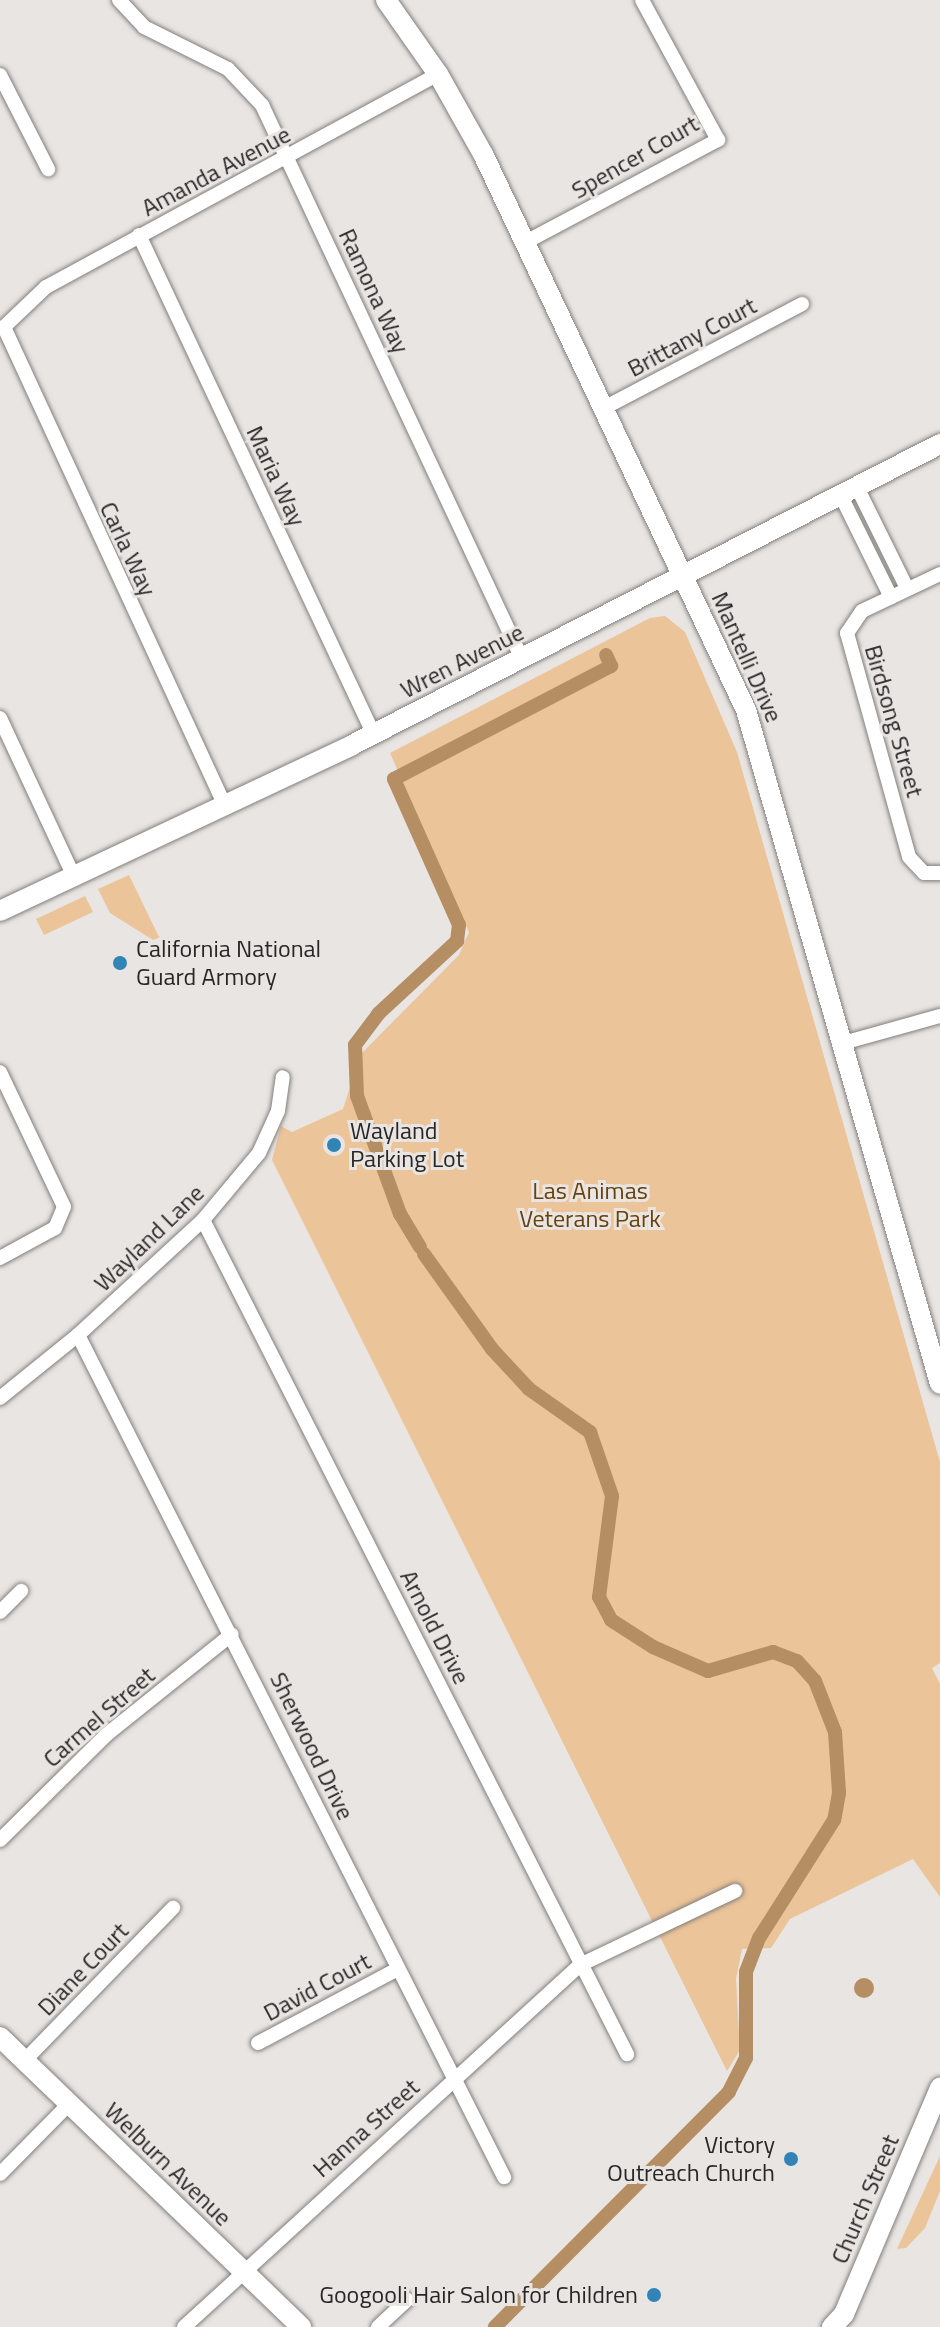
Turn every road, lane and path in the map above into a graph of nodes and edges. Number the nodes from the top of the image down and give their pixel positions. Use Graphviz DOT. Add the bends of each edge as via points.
graph roads {
  1 [pos="119,0"];
  2 [pos="386,0"];
  3 [pos="642,0"];
  4 [pos="438,74"];
  5 [pos="0,75"];
  6 [pos="288,159"];
  7 [pos="48,169"];
  8 [pos="139,235"];
  9 [pos="524,243"];
  10 [pos="802,304"];
  11 [pos="17,310"];
  12 [pos="602,409"];
  13 [pos="940,444"];
  14 [pos="849,492"];
  15 [pos="940,574"];
  16 [pos="683,579"];
  17 [pos="907,588"];
  18 [pos="891,597"];
  19 [pos="522,659"];
  20 [pos="0,718"];
  21 [pos="374,735"];
  22 [pos="226,808"];
  23 [pos="940,873"];
  24 [pos="74,877"];
  25 [pos="0,911"];
  26 [pos="940,1016"];
  27 [pos="843,1043"];
  28 [pos="0,1072"];
  29 [pos="283,1077"];
  30 [pos="203,1220"];
  31 [pos="0,1258"];
  32 [pos="78,1335"];
  33 [pos="939,1374"];
  34 [pos="0,1398"];
  35 [pos="21,1591"];
  36 [pos="0,1612"];
  37 [pos="232,1634"];
  38 [pos="0,1840"];
  39 [pos="735,1891"];
  40 [pos="173,1908"];
  41 [pos="580,1965"];
  42 [pos="396,1970"];
  43 [pos="0,2037"];
  44 [pos="258,2043"];
  45 [pos="627,2054"];
  46 [pos="24,2061"];
  47 [pos="456,2077"];
  48 [pos="940,2088"];
  49 [pos="69,2104"];
  50 [pos="0,2174"];
  51 [pos="504,2177"];
  52 [pos="244,2274"];
  53 [pos="407,2300"];
  54 [pos="184,2327"];
  55 [pos="301,2327"];
  56 [pos="378,2327"];
  57 [pos="832,2327"];
  1 -- 6 [label="street, Ramona Way" via="144,27 228,69 262,105"];
  2 -- 4 [label="street, Mantelli Drive"];
  3 -- 9 [label="street, Spencer Court" via="718,140"];
  4 -- 6 [label="street, Amanda Avenue"];
  4 -- 9 [label="street, Mantelli Drive"];
  5 -- 7 [label="street"];
  6 -- 8 [label="street, Amanda Avenue"];
  6 -- 19 [label="street, Ramona Way"];
  8 -- 11 [label="street, Amanda Avenue" via="46,287"];
  8 -- 21 [label="street, Maria Way"];
  9 -- 12 [label="street, Mantelli Drive"];
  10 -- 12 [label="street, Brittany Court"];
  11 -- 22 [label="street, Carla Way" via="4,327 13,357"];
  12 -- 16 [label="street, Mantelli Drive"];
  13 -- 14 [label="street, Wren Avenue"];
  14 -- 16 [label="street, Wren Avenue"];
  14 -- 17 [label="street"];
  14 -- 18 [label="street"];
  15 -- 17 [label="street, Birdsong Street"];
  16 -- 19 [label="street, Wren Avenue"];
  16 -- 27 [label="street, Mantelli Drive" via="732,676 756,738"];
  17 -- 18 [label="street, Birdsong Street"];
  18 -- 23 [label="street, Birdsong Street" via="856,615 847,633 909,857 924,873"];
  19 -- 21 [label="street, Wren Avenue"];
  20 -- 24 [label="street"];
  21 -- 22 [label="street, Wren Avenue"];
  22 -- 24 [label="street, Wren Avenue"];
  24 -- 25 [label="street, Wren Avenue"];
  26 -- 27 [label="street"];
  27 -- 33 [label="street, Mantelli Drive"];
  28 -- 31 [label="street" via="61,1196 61,1219 49,1232"];
  29 -- 30 [label="street, Wayland Lane" via="278,1111 259,1153"];
  30 -- 32 [label="street, Wayland Lane"];
  30 -- 41 [label="street, Arnold Drive"];
  32 -- 34 [label="street, Wayland Lane"];
  32 -- 37 [label="street, Sherwood Drive"];
  35 -- 36 [label="street"];
  37 -- 38 [label="street, Carmel Street" via="106,1735"];
  37 -- 42 [label="street, Sherwood Drive"];
  39 -- 41 [label="street, Hanna Street"];
  40 -- 46 [label="street, Diane Court"];
  41 -- 45 [label="street, Arnold Drive"];
  41 -- 47 [label="street, Hanna Street"];
  42 -- 44 [label="street, David Court"];
  42 -- 47 [label="street, Sherwood Drive"];
  43 -- 46 [label="street, Welburn Avenue"];
  46 -- 49 [label="street, Welburn Avenue"];
  47 -- 51 [label="street, Sherwood Drive"];
  47 -- 52 [label="street, Hanna Street"];
  48 -- 57 [label="street, Church Street" via="844,2314"];
  49 -- 50 [label="street"];
  49 -- 52 [label="street, Welburn Avenue"];
  52 -- 54 [label="street, Hanna Street"];
  52 -- 55 [label="street, Welburn Avenue"];
  53 -- 56 [label="street"];
}
